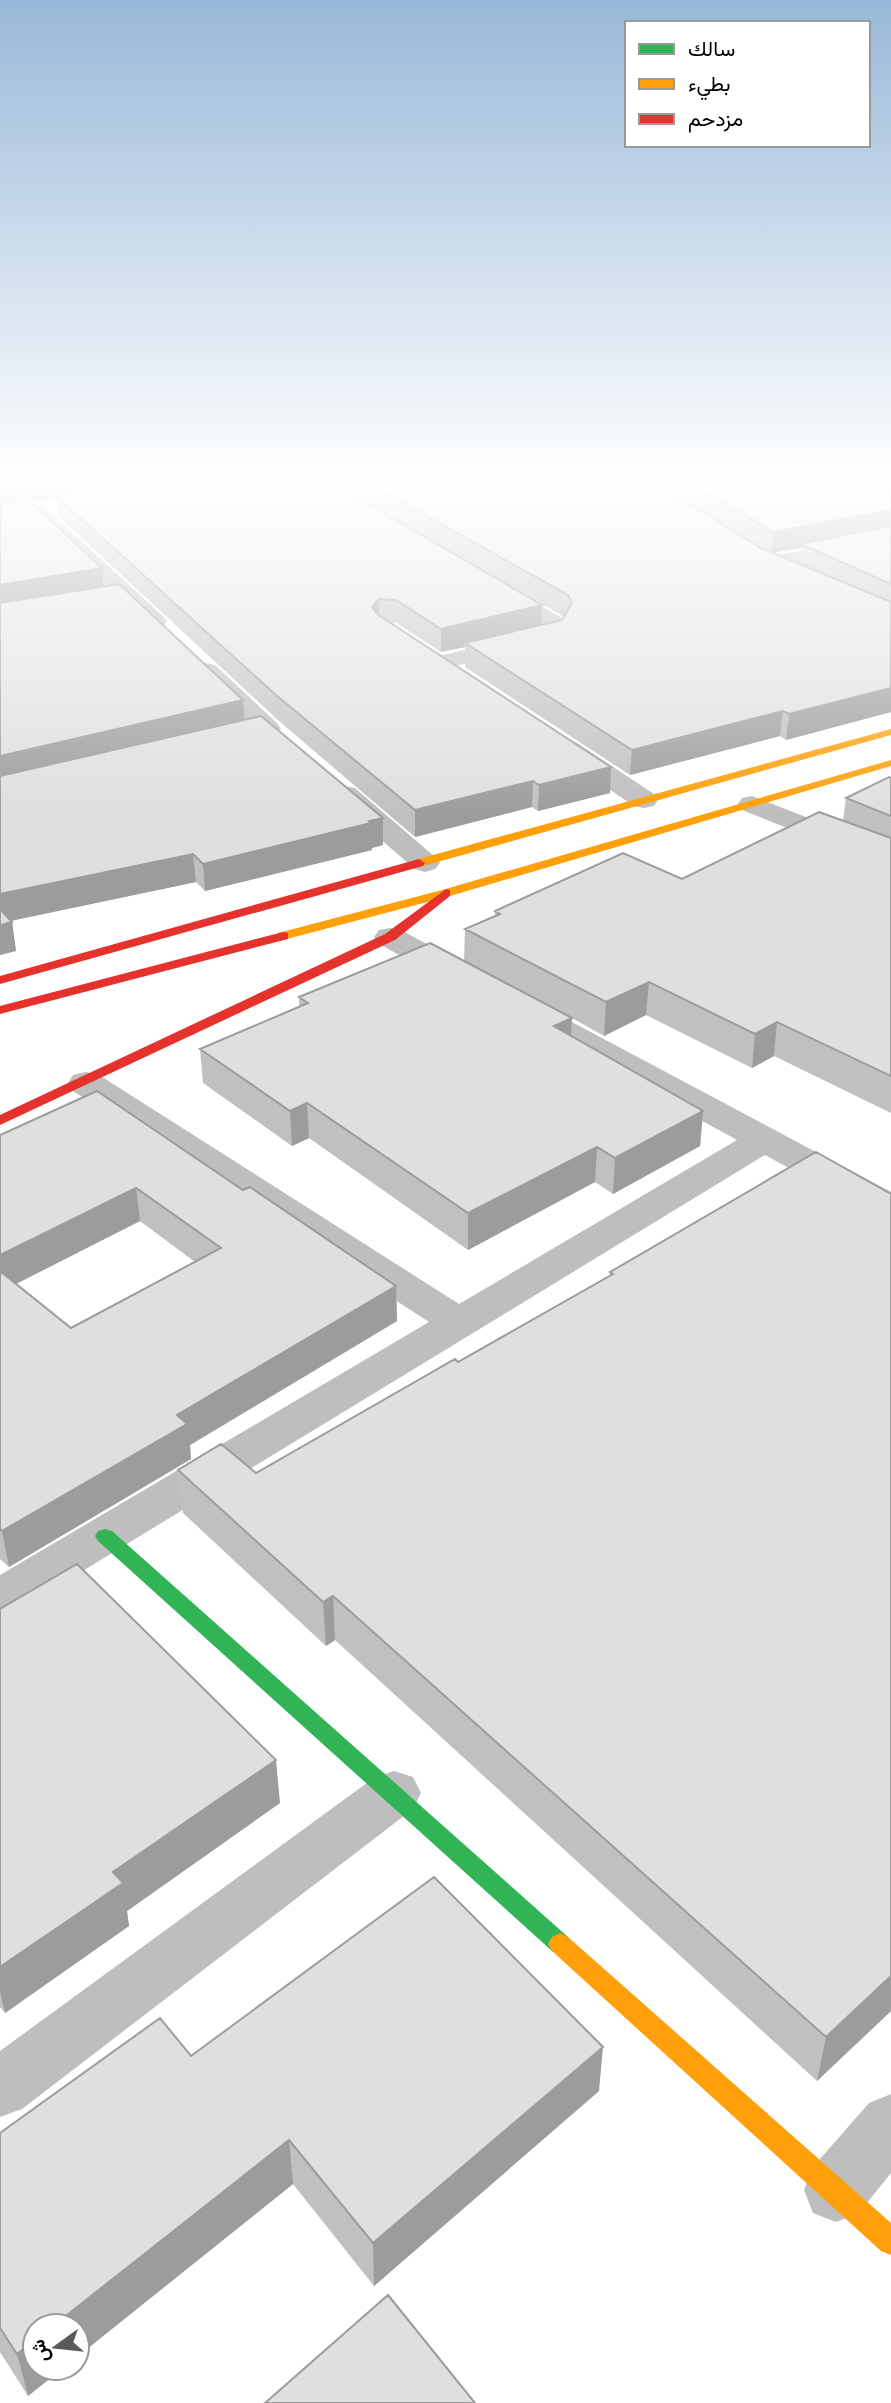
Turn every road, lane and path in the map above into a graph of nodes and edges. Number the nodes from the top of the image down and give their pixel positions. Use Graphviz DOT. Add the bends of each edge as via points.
graph roads {
  1 [pos="123,590"];
  2 [pos="498,590"];
  3 [pos="129,596"];
  4 [pos="103,601"];
  5 [pos="169,634"];
  6 [pos="189,653"];
  7 [pos="462,678"];
  8 [pos="268,729"];
  9 [pos="542,732"];
  10 [pos="891,732"];
  11 [pos="242,735"];
  12 [pos="289,747"];
  13 [pos="891,763"];
  14 [pos="321,774"];
  15 [pos="645,800"];
  16 [pos="752,804"];
  17 [pos="891,860"];
  18 [pos="425,863"];
  19 [pos="446,893"];
  20 [pos="390,937"];
  21 [pos="0,980"];
  22 [pos="0,1010"];
  23 [pos="86,1083"];
  24 [pos="0,1121"];
  25 [pos="763,1140"];
  26 [pos="891,1208"];
  27 [pos="459,1322"];
  28 [pos="105,1536"];
  29 [pos="0,1598"];
  30 [pos="394,1793"];
  31 [pos="0,2088"];
  32 [pos="891,2124"];
  33 [pos="836,2190"];
  34 [pos="891,2241"];
  1 -- 3 [label="street"];
  2 -- 7 [label="street" via="557,625 553,636 429,657"];
  3 -- 4 [label="street"];
  3 -- 5 [label="street"];
  6 -- 8 [label="street"];
  8 -- 11 [label="street"];
  8 -- 12 [label="street"];
  9 -- 15 [label="street"];
  10 -- 15 [label="main road"];
  13 -- 16 [label="main road"];
  14 -- 18 [label="street"];
  15 -- 18 [label="main road"];
  16 -- 17 [label="street"];
  16 -- 19 [label="main road"];
  18 -- 21 [label="main road"];
  19 -- 20 [label="main road"];
  19 -- 22 [label="main road"];
  20 -- 23 [label="main road"];
  20 -- 25 [label="street"];
  23 -- 24 [label="main road"];
  23 -- 27 [label="street"];
  25 -- 26 [label="street"];
  25 -- 27 [label="street"];
  27 -- 28 [label="street"];
  28 -- 29 [label="street"];
  28 -- 30 [label="main road"];
  30 -- 31 [label="street"];
  30 -- 33 [label="main road"];
  32 -- 33 [label="street"];
  33 -- 34 [label="main road"];
}
